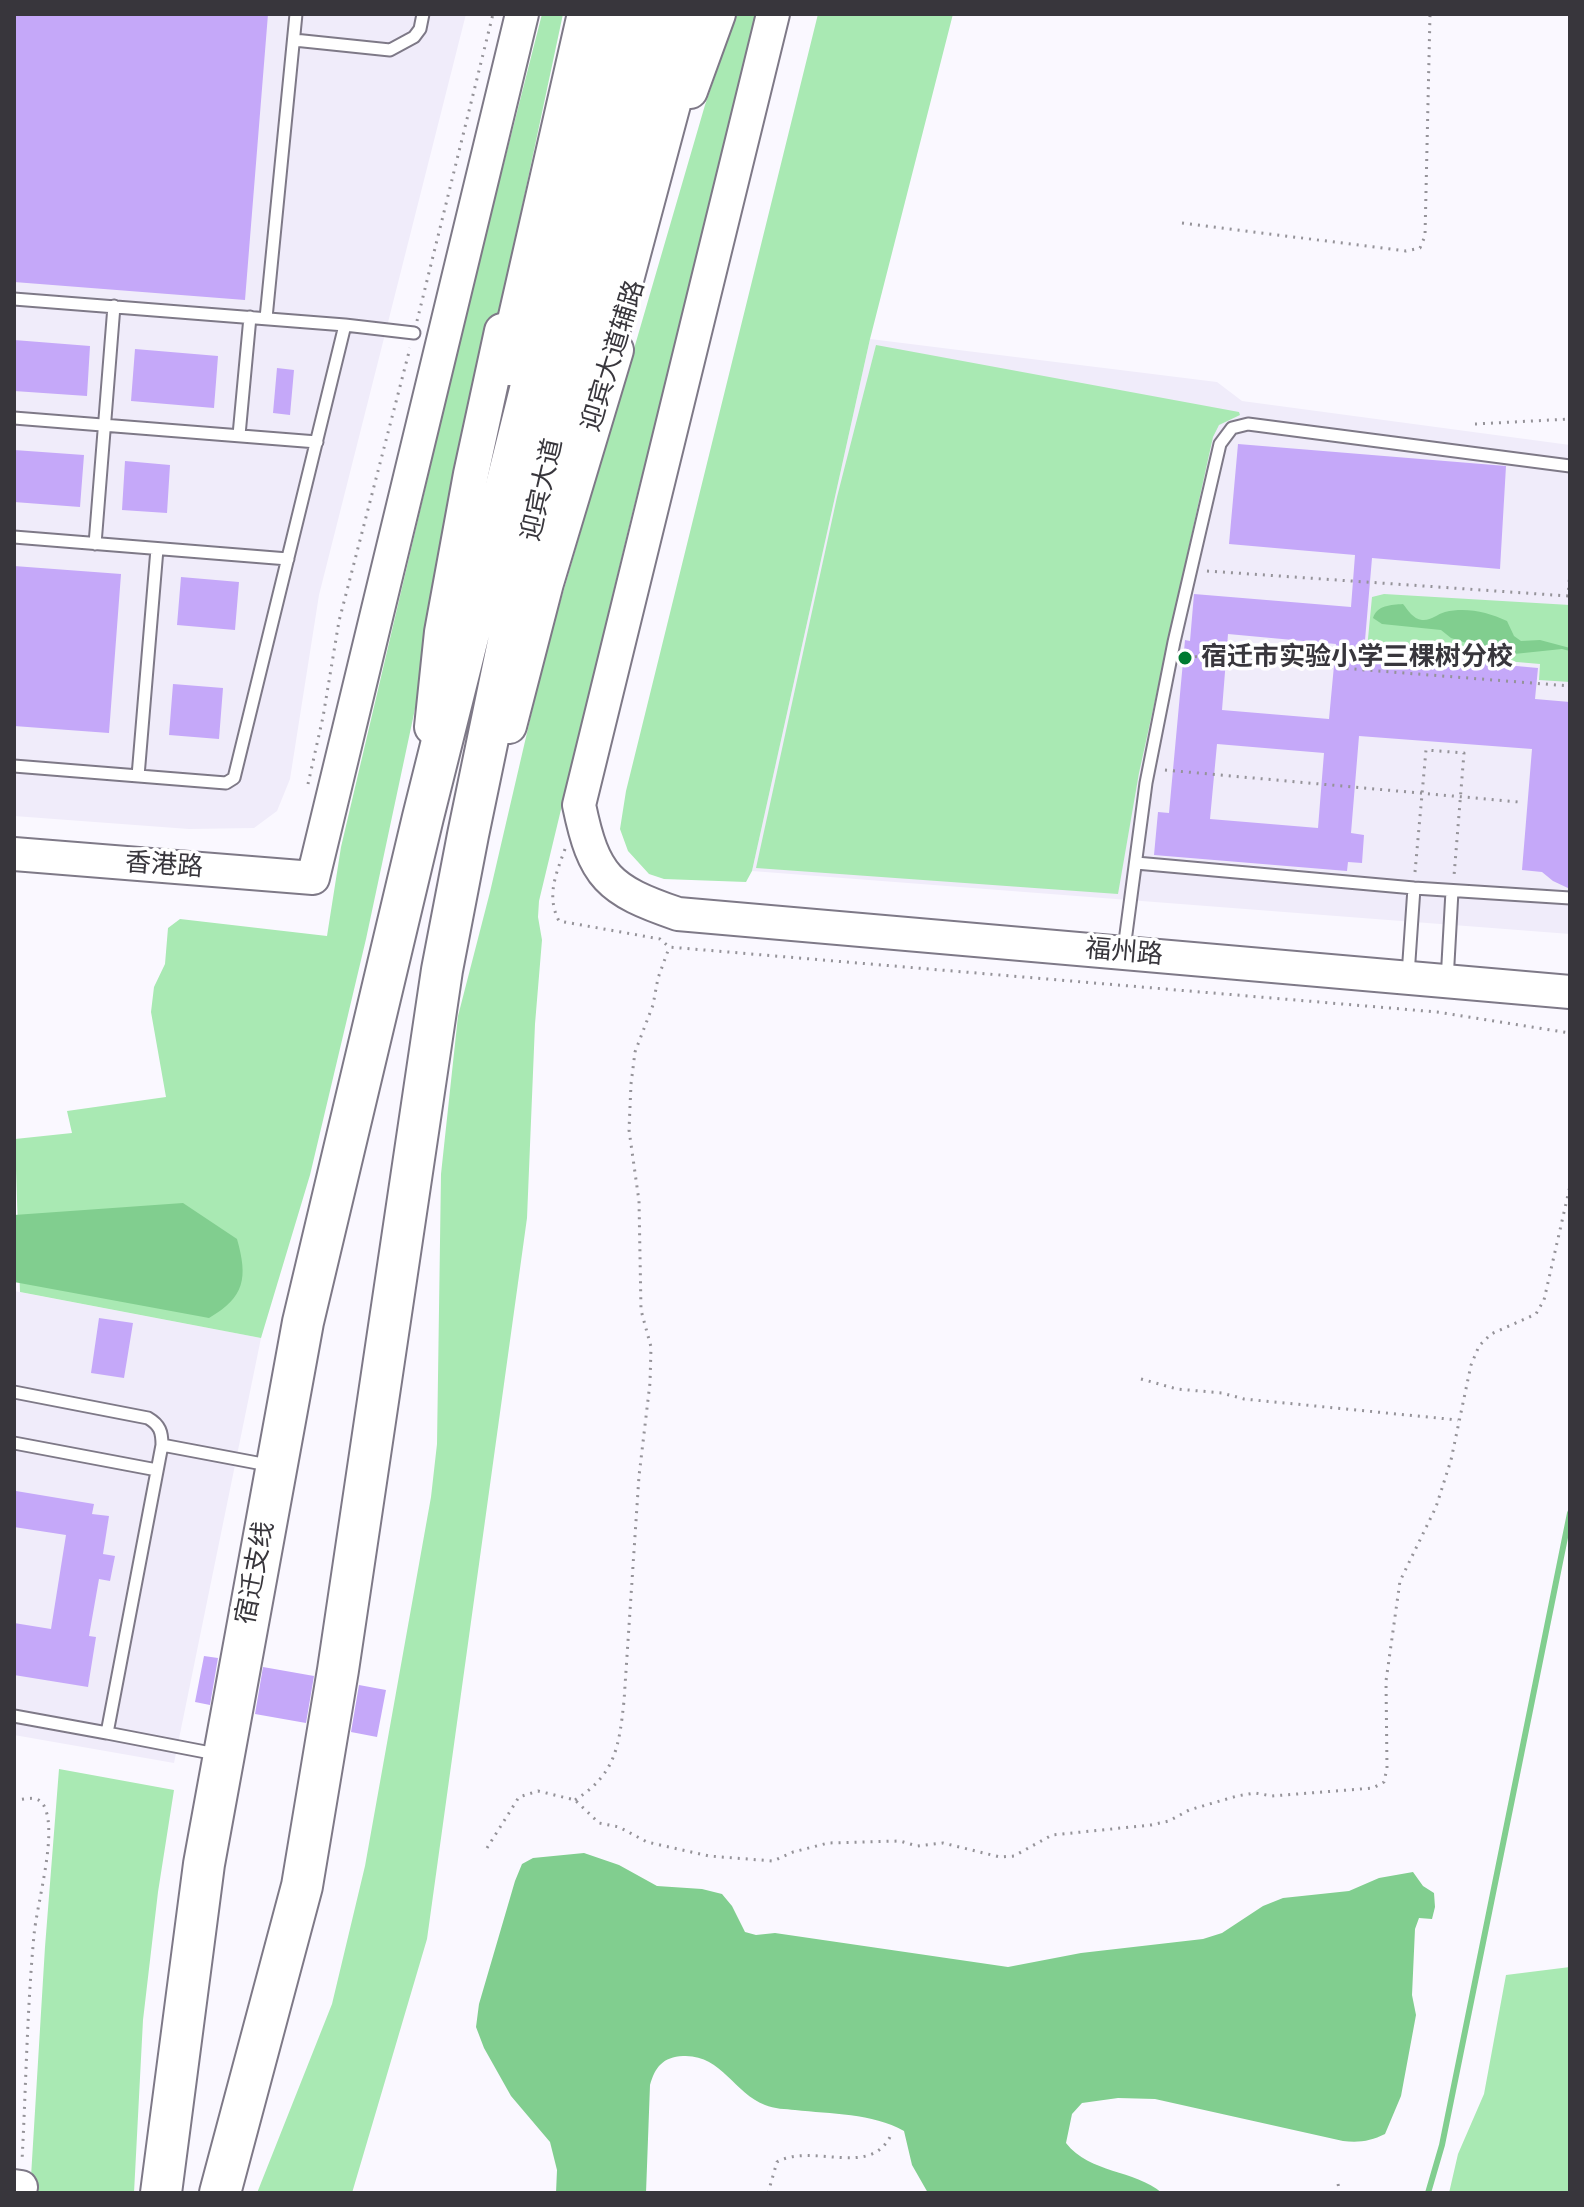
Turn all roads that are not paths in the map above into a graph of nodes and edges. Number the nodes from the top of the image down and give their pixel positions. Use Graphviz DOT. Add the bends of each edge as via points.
graph roads {
  1 [pos="296,14"];
  2 [pos="423,14"];
  3 [pos="522,14"];
  4 [pos="572,14"];
  5 [pos="588,14"];
  6 [pos="624,14"];
  7 [pos="660,14"];
  8 [pos="694,14"];
  9 [pos="718,14"];
  10 [pos="773,14"];
  11 [pos="294,40"];
  12 [pos="14,299"];
  13 [pos="114,306"];
  14 [pos="250,317"];
  15 [pos="266,318"];
  16 [pos="345,325"];
  17 [pos="414,333"];
  18 [pos="14,418"];
  19 [pos="104,425"];
  20 [pos="239,435"];
  21 [pos="317,442"];
  22 [pos="1570,466"];
  23 [pos="14,537"];
  24 [pos="95,544"];
  25 [pos="157,549"];
  26 [pos="288,559"];
  27 [pos="513,618"];
  28 [pos="14,766"];
  29 [pos="138,776"];
  30 [pos="423,817"];
  31 [pos="468,835"];
  32 [pos="14,854"];
  33 [pos="1136,863"];
  34 [pos="1414,888"];
  35 [pos="1452,891"];
  36 [pos="1570,898"];
  37 [pos="1124,953"];
  38 [pos="388,960"];
  39 [pos="1408,978"];
  40 [pos="1447,981"];
  41 [pos="1570,992"];
  42 [pos="14,1392"];
  43 [pos="14,1443"];
  44 [pos="162,1445"];
  45 [pos="276,1467"];
  46 [pos="157,1470"];
  47 [pos="14,1716"];
  48 [pos="107,1733"];
  49 [pos="223,1755"];
  50 [pos="161,2193"];
  51 [pos="220,2193"];
  1 -- 11 [label="lane"];
  2 -- 11 [label="lane" via="414,37 390,50"];
  3 -- 32 [label="street, 香港路" via="313,878"];
  4 -- 30 [label="main road" via="468,488 442,632"];
  5 -- 30 [label="highway" via="494,425"];
  6 -- 30 [label="highway, 迎宾大道"];
  7 -- 27 [label="highway, 迎宾大道"];
  8 -- 27 [label="highway" via="596,379"];
  9 -- 31 [label="main road, 迎宾大道辅路" via="679,121 506,736"];
  10 -- 37 [label="street, 福州路" via="579,805 587,844 614,885 678,914"];
  11 -- 15 [label="lane"];
  12 -- 13 [label="lane"];
  13 -- 14 [label="lane"];
  13 -- 19 [label="lane"];
  14 -- 15 [label="lane"];
  14 -- 20 [label="lane"];
  15 -- 16 [label="lane"];
  16 -- 17 [label="lane"];
  16 -- 21 [label="lane"];
  18 -- 19 [label="lane"];
  19 -- 20 [label="lane"];
  19 -- 24 [label="lane"];
  20 -- 21 [label="lane"];
  21 -- 26 [label="lane"];
  22 -- 33 [label="lane" via="1248,424 1232,428 1220,444 1171,654"];
  23 -- 24 [label="lane"];
  24 -- 25 [label="lane"];
  25 -- 26 [label="lane"];
  25 -- 29 [label="lane"];
  26 -- 29 [label="lane" via="234,778 226,783"];
  27 -- 31 [label="highway, 迎宾大道"];
  28 -- 29 [label="lane"];
  30 -- 38 [label="highway, 迎宾大道"];
  31 -- 51 [label="highway, 迎宾大道" via="442,970 302,1886"];
  33 -- 34 [label="lane"];
  33 -- 37 [label="lane"];
  34 -- 35 [label="lane"];
  34 -- 39 [label="lane"];
  35 -- 36 [label="lane"];
  35 -- 40 [label="lane"];
  37 -- 39 [label="street, 福州路"];
  38 -- 45 [label="highway, 宿迁支线" via="303,1322"];
  39 -- 40 [label="street, 福州路"];
  40 -- 41 [label="street, 福州路"];
  42 -- 44 [label="lane" via="148,1418 162,1432"];
  43 -- 46 [label="lane"];
  44 -- 45 [label="lane"];
  44 -- 46 [label="lane"];
  45 -- 49 [label="highway, 宿迁支线"];
  46 -- 48 [label="lane"];
  47 -- 48 [label="lane"];
  48 -- 49 [label="lane"];
  49 -- 50 [label="highway, 宿迁支线"];
}
